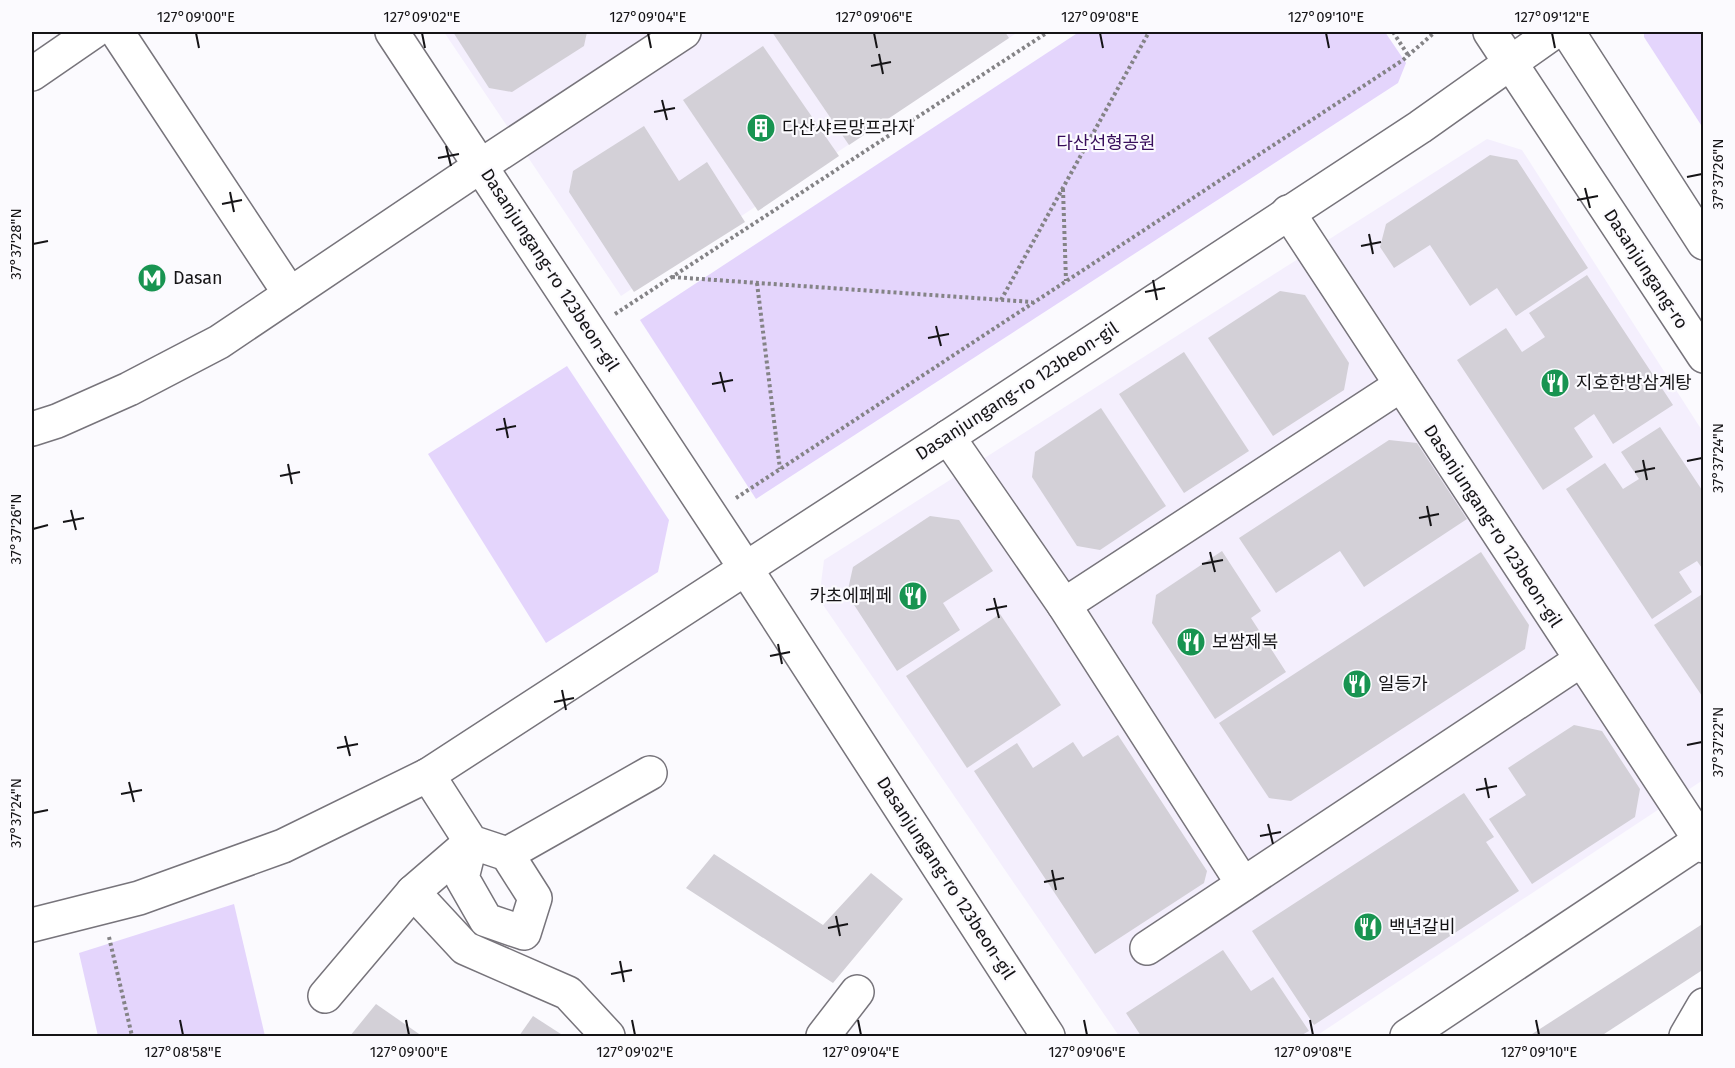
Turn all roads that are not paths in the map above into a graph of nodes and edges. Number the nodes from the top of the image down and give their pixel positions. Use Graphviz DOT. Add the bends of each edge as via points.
graph roads {
  1 [pos="93,32"];
  2 [pos="117,32"];
  3 [pos="393,32"];
  4 [pos="1490,32"];
  5 [pos="1554,32"];
  6 [pos="1568,32"];
  7 [pos="669,36"];
  8 [pos="1511,62"];
  9 [pos="32,74"];
  10 [pos="482,165"];
  11 [pos="1288,212"];
  12 [pos="1704,243"];
  13 [pos="290,294"];
  14 [pos="1704,356"];
  15 [pos="1401,386"];
  16 [pos="32,429"];
  17 [pos="948,437"];
  18 [pos="746,569"];
  19 [pos="1064,605"];
  20 [pos="1581,660"];
  21 [pos="650,773"];
  22 [pos="428,775"];
  23 [pos="471,842"];
  24 [pos="1702,842"];
  25 [pos="507,854"];
  26 [pos="1243,884"];
  27 [pos="413,892"];
  28 [pos="32,925"];
  29 [pos="1147,948"];
  30 [pos="856,992"];
  31 [pos="326,996"];
  32 [pos="1704,1005"];
  33 [pos="608,1036"];
  34 [pos="823,1036"];
  35 [pos="1048,1036"];
  36 [pos="1407,1036"];
  37 [pos="1686,1036"];
  1 -- 9 [label="street"];
  2 -- 13 [label="street"];
  3 -- 10 [label="street, Dasanjungang-ro 123beon-gil"];
  4 -- 8 [label="street, Dasanjungang-ro"];
  5 -- 8 [label="street, Dasanjungang-ro 123beon-gil"];
  6 -- 12 [label="street"];
  7 -- 10 [label="street"];
  8 -- 11 [label="street, Dasanjungang-ro 123beon-gil" via="1420,127"];
  8 -- 14 [label="street, Dasanjungang-ro"];
  10 -- 13 [label="street"];
  10 -- 18 [label="street, Dasanjungang-ro 123beon-gil"];
  11 -- 15 [label="street, Dasanjungang-ro 123beon-gil"];
  11 -- 17 [label="street, Dasanjungang-ro 123beon-gil"];
  13 -- 16 [label="street" via="219,342 149,379"];
  15 -- 19 [label="street"];
  15 -- 20 [label="street, Dasanjungang-ro 123beon-gil"];
  17 -- 18 [label="street, Dasanjungang-ro 123beon-gil"];
  17 -- 19 [label="street"];
  18 -- 22 [label="street, Dasanjungang-ro 123beon-gil"];
  18 -- 35 [label="street, Dasanjungang-ro 123beon-gil"];
  19 -- 26 [label="street"];
  20 -- 24 [label="street, Dasanjungang-ro 123beon-gil"];
  20 -- 26 [label="street"];
  21 -- 25 [label="street"];
  22 -- 23 [label="street"];
  22 -- 28 [label="street, Dasanjungang-ro 123beon-gil" via="283,846 139,898"];
  23 -- 25 [label="street"];
  23 -- 25 [label="street" via="462,878 486,920 524,933 535,897"];
  23 -- 27 [label="street"];
  24 -- 36 [label="street"];
  26 -- 29 [label="street"];
  27 -- 31 [label="street"];
  27 -- 33 [label="street" via="465,948 568,993"];
  30 -- 34 [label="street"];
  32 -- 37 [label="street"];
}
